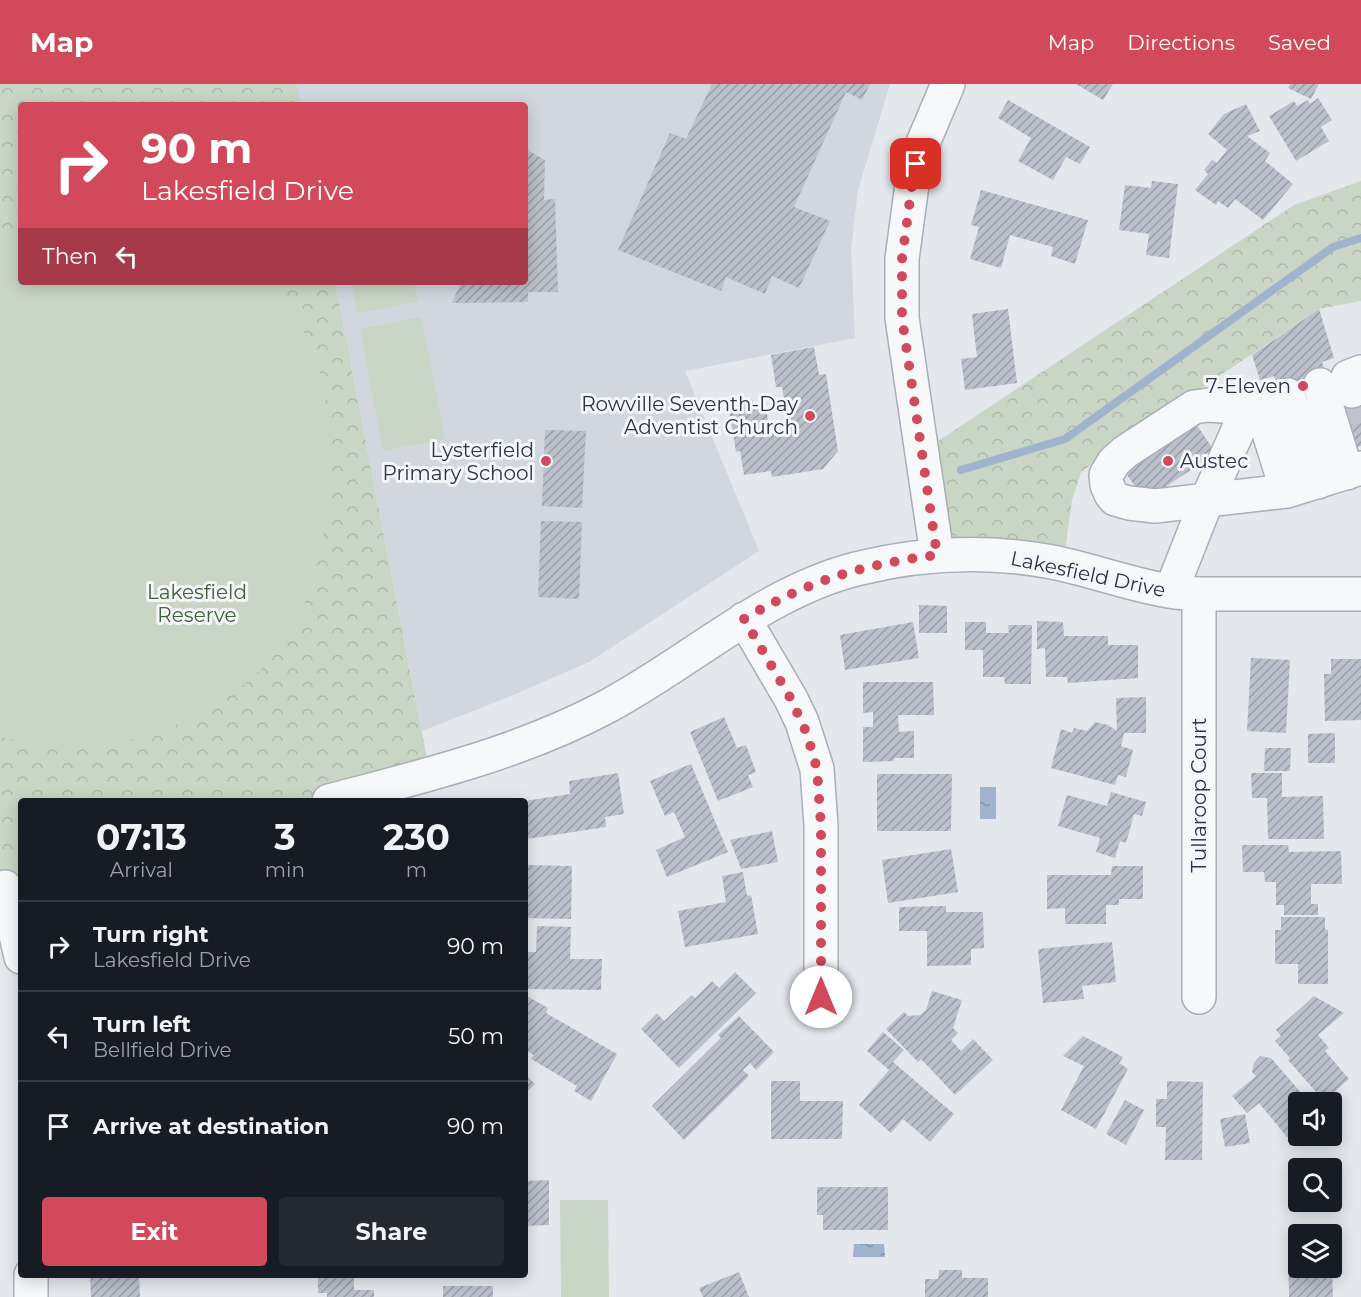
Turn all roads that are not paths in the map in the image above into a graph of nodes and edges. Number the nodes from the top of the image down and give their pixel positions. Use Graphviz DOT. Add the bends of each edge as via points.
graph roads {
  1 [pos="948,84"];
  2 [pos="1320,385"];
  3 [pos="1268,402"];
  4 [pos="1328,479"];
  5 [pos="1207,500"];
  6 [pos="937,555"];
  7 [pos="1185,593"];
  8 [pos="1361,594"];
  9 [pos="744,619"];
  10 [pos="427,788"];
  11 [pos="352,798"];
  12 [pos="9,886"];
  13 [pos="18,939"];
  14 [pos="821,997"];
  15 [pos="1199,997"];
  16 [pos="31,1278"];
  17 [pos="31,1297"];
  1 -- 6 [label="street" via="913,177 901,277 905,345"];
  2 -- 4 [label="street"];
  3 -- 4 [label="street"];
  3 -- 5 [label="street"];
  3 -- 5 [label="street" via="1194,407 1125,452 1107,471 1111,494 1121,501 1155,506"];
  4 -- 5 [label="street"];
  5 -- 7 [label="street"];
  6 -- 7 [label="street, Lakesfield Drive" via="1025,558"];
  6 -- 9 [label="street, Lakesfield Drive" via="856,569 790,593"];
  7 -- 8 [label="street, Lakesfield Drive"];
  7 -- 15 [label="street, Tullaroop Court"];
  9 -- 10 [label="street, Lakesfield Drive" via="645,685 560,730"];
  9 -- 14 [label="street" via="791,699 817,769"];
  10 -- 11 [label="street, Lakesfield Drive"];
  12 -- 13 [label="street"];
  16 -- 17 [label="street"];
}
